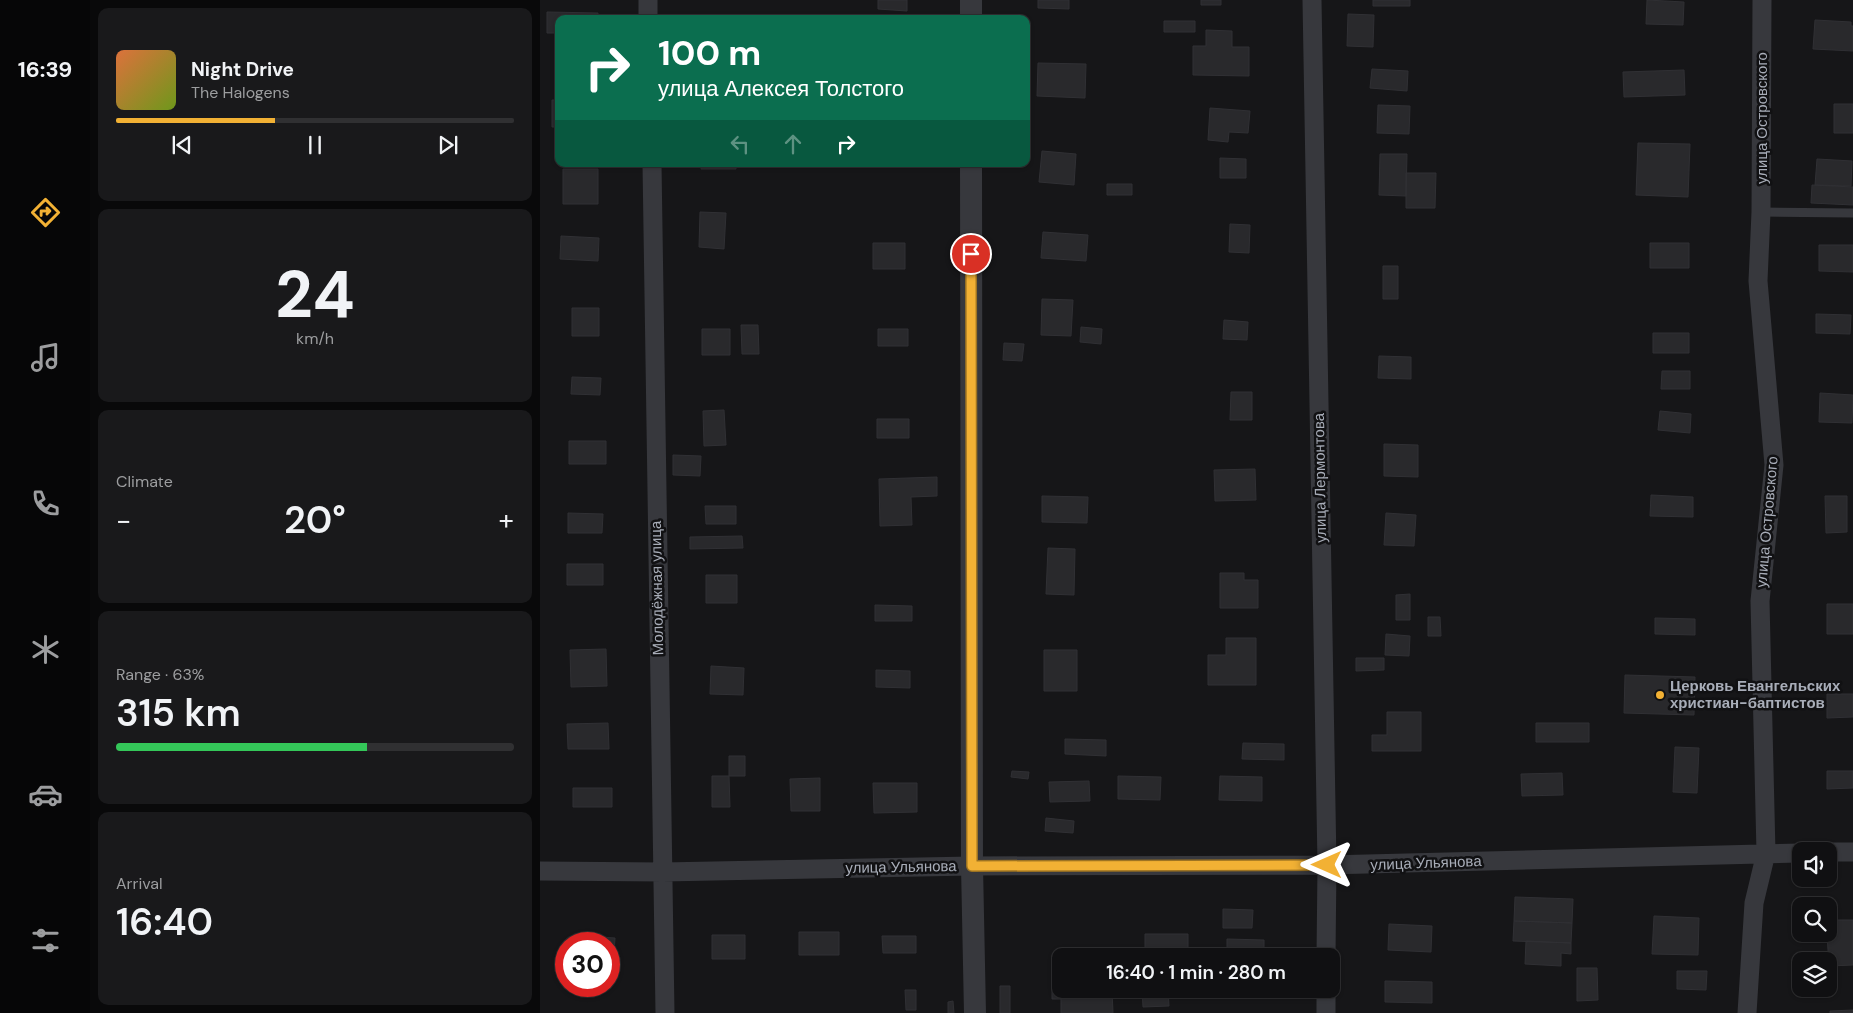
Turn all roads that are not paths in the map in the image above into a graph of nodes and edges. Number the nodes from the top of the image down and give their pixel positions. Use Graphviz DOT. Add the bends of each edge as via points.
graph roads {
  1 [pos="648,0"];
  2 [pos="971,0"];
  3 [pos="1312,0"];
  4 [pos="1762,0"];
  5 [pos="648,15"];
  6 [pos="971,15"];
  7 [pos="652,167"];
  8 [pos="971,167"];
  9 [pos="1761,212"];
  10 [pos="1853,213"];
  11 [pos="1837,852"];
  12 [pos="1853,852"];
  13 [pos="1766,853"];
  14 [pos="1792,853"];
  15 [pos="1327,865"];
  16 [pos="972,866"];
  17 [pos="540,871"];
  18 [pos="663,872"];
  19 [pos="1326,948"];
  20 [pos="1326,998"];
  21 [pos="665,1013"];
  22 [pos="975,1013"];
  23 [pos="1326,1013"];
  24 [pos="1747,1013"];
  1 -- 5 [label="street"];
  2 -- 6 [label="street"];
  3 -- 15 [label="street, улица Лермонтова"];
  4 -- 9 [label="street, улица Островского"];
  7 -- 18 [label="street, Молодёжная улица"];
  8 -- 16 [label="street"];
  9 -- 10 [label="lane"];
  9 -- 13 [label="street, улица Островского" via="1758,281 1774,465 1760,601"];
  11 -- 12 [label="street"];
  13 -- 14 [label="street, улица Ульянова"];
  13 -- 15 [label="street, улица Ульянова"];
  13 -- 24 [label="street, улица Островского" via="1754,903"];
  15 -- 16 [label="street, улица Ульянова"];
  15 -- 19 [label="street, улица Лермонтова"];
  16 -- 18 [label="street, улица Ульянова"];
  16 -- 22 [label="street"];
  17 -- 18 [label="street, улица Ульянова"];
  18 -- 21 [label="street, Молодёжная улица"];
  20 -- 23 [label="street"];
}
